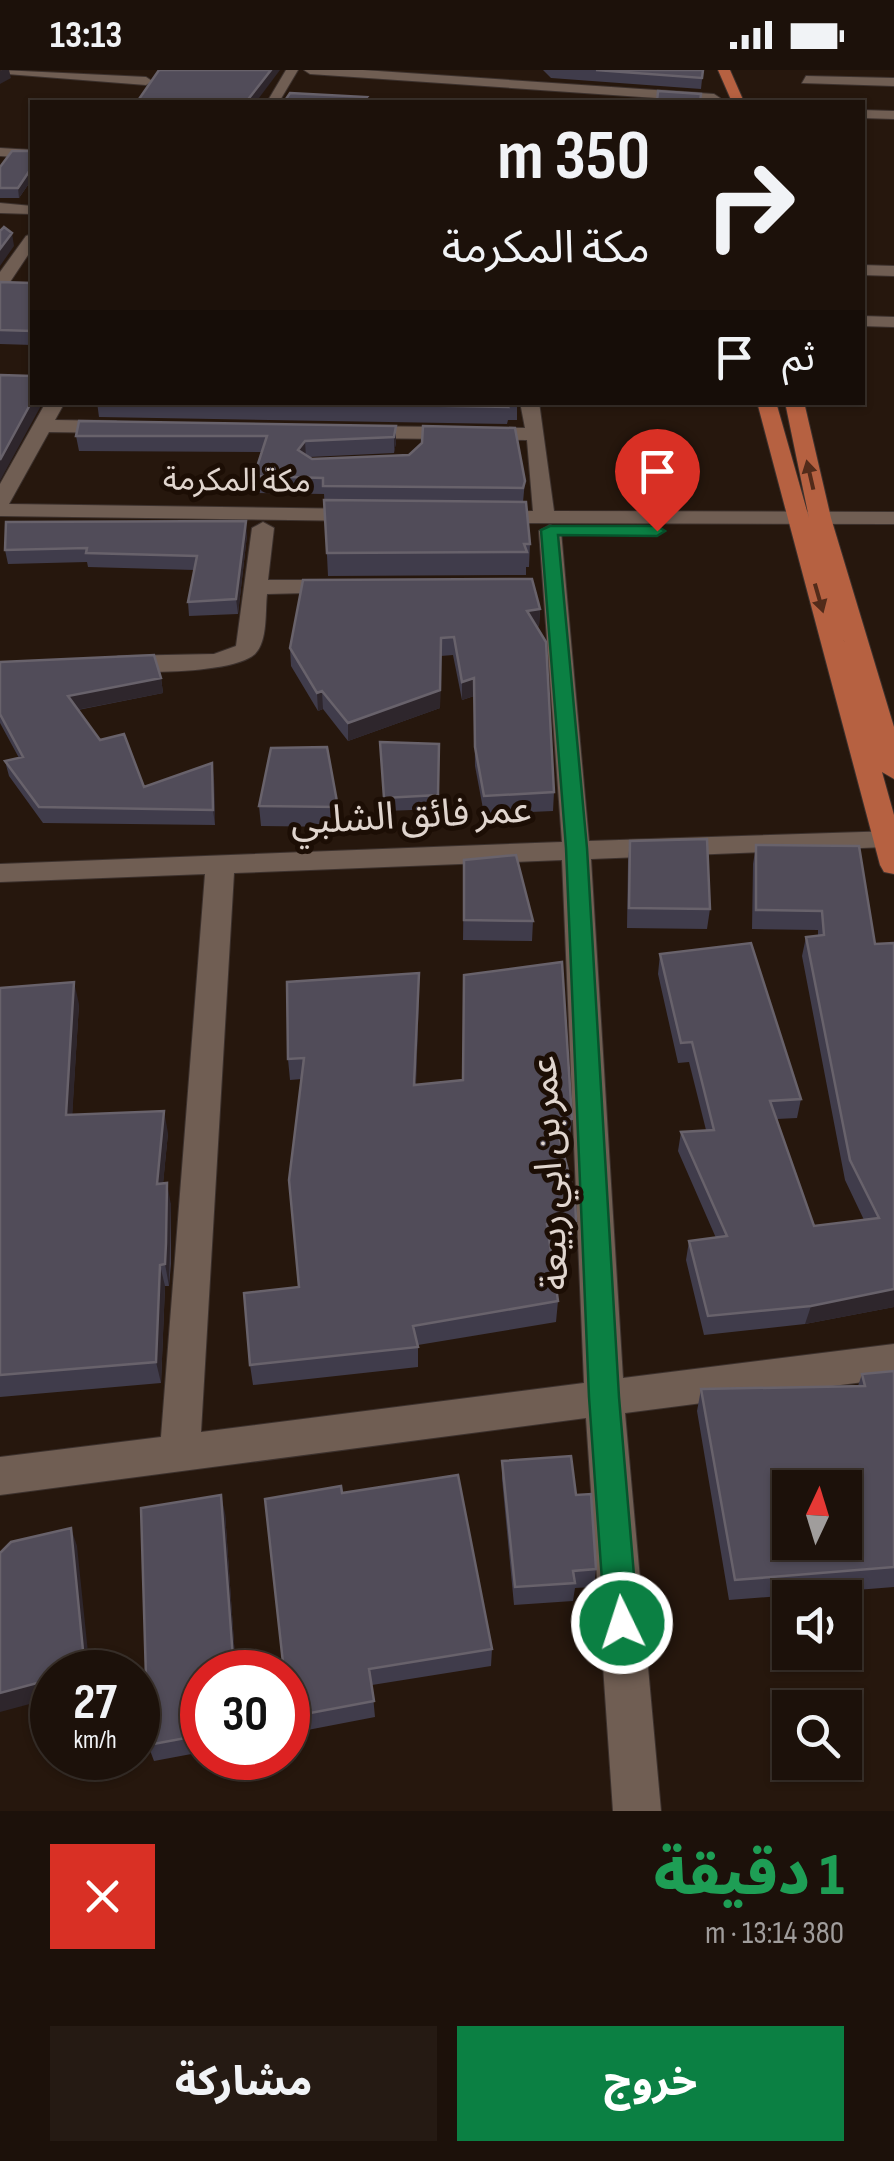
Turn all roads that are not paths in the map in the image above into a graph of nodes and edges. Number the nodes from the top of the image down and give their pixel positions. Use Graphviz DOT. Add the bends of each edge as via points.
graph roads {
  1 [pos="7,70"];
  2 [pos="76,70"];
  3 [pos="133,70"];
  4 [pos="292,70"];
  5 [pos="310,70"];
  6 [pos="724,70"];
  7 [pos="65,72"];
  8 [pos="358,72"];
  9 [pos="869,76"];
  10 [pos="806,80"];
  11 [pos="146,81"];
  12 [pos="894,82"];
  13 [pos="551,95"];
  14 [pos="713,95"];
  15 [pos="274,100"];
  16 [pos="737,100"];
  17 [pos="865,114"];
  18 [pos="894,115"];
  19 [pos="0,152"];
  20 [pos="30,154"];
  21 [pos="0,208"];
  22 [pos="30,210"];
  23 [pos="30,243"];
  24 [pos="865,270"];
  25 [pos="894,271"];
  26 [pos="5,287"];
  27 [pos="865,321"];
  28 [pos="894,322"];
  29 [pos="54,405"];
  30 [pos="529,405"];
  31 [pos="767,405"];
  32 [pos="794,405"];
  33 [pos="44,426"];
  34 [pos="140,428"];
  35 [pos="334,431"];
  36 [pos="411,433"];
  37 [pos="536,434"];
  38 [pos="408,459"];
  39 [pos="0,506"];
  40 [pos="894,518"];
  41 [pos="470,523"];
  42 [pos="547,524"];
  43 [pos="810,525"];
  44 [pos="0,527"];
  45 [pos="263,528"];
  46 [pos="894,533"];
  47 [pos="356,587"];
  48 [pos="256,588"];
  49 [pos="98,664"];
  50 [pos="894,770"];
  51 [pos="576,848"];
  52 [pos="890,852"];
  53 [pos="220,864"];
  54 [pos="0,873"];
  55 [pos="894,1361"];
  56 [pos="604,1397"];
  57 [pos="180,1452"];
  58 [pos="0,1476"];
  59 [pos="637,1811"];
  1 -- 7 [label="street"];
  2 -- 3 [label="street"];
  4 -- 15 [label="street"];
  5 -- 8 [label="street"];
  6 -- 16 [label="main road"];
  7 -- 11 [label="street"];
  8 -- 13 [label="street" via="424,85"];
  9 -- 10 [label="street"];
  9 -- 12 [label="street"];
  13 -- 14 [label="street"];
  17 -- 18 [label="street"];
  19 -- 20 [label="street"];
  21 -- 22 [label="street"];
  23 -- 26 [label="street"];
  24 -- 25 [label="street"];
  27 -- 28 [label="street"];
  29 -- 33 [label="street"];
  30 -- 37 [label="street, عمر بن ابي ربيعة"];
  31 -- 43 [label="main road"];
  43 -- 32 [label="main road, one-way"];
  33 -- 34 [label="street"];
  33 -- 39 [label="street"];
  35 -- 36 [label="street"];
  36 -- 37 [label="street"];
  36 -- 38 [label="street"];
  37 -- 42 [label="street, عمر بن ابي ربيعة"];
  39 -- 45 [label="street, مكة المكرمة" via="384,522"];
  40 -- 43 [label="street"];
  41 -- 42 [label="street"];
  42 -- 43 [label="street"];
  42 -- 51 [label="street, عمر بن ابي ربيعة" via="544,586"];
  43 -- 46 [label="street"];
  43 -- 50 [label="main road"];
  43 -- 52 [label="main road, one-way"];
  44 -- 45 [label="street, مكة المكرمة"];
  45 -- 48 [label="street"];
  47 -- 48 [label="street"];
  48 -- 49 [label="street" via="250,642 234,658"];
  51 -- 52 [label="street, عمر فائق الشلبي"];
  51 -- 53 [label="street, عمر فائق الشلبي"];
  51 -- 56 [label="street, عمر بن ابي ربيعة"];
  53 -- 54 [label="street, عمر فائق الشلبي"];
  53 -- 57 [label="street"];
  55 -- 56 [label="street"];
  56 -- 57 [label="street"];
  56 -- 59 [label="street, عمر بن ابي ربيعة"];
  57 -- 58 [label="street"];
}
